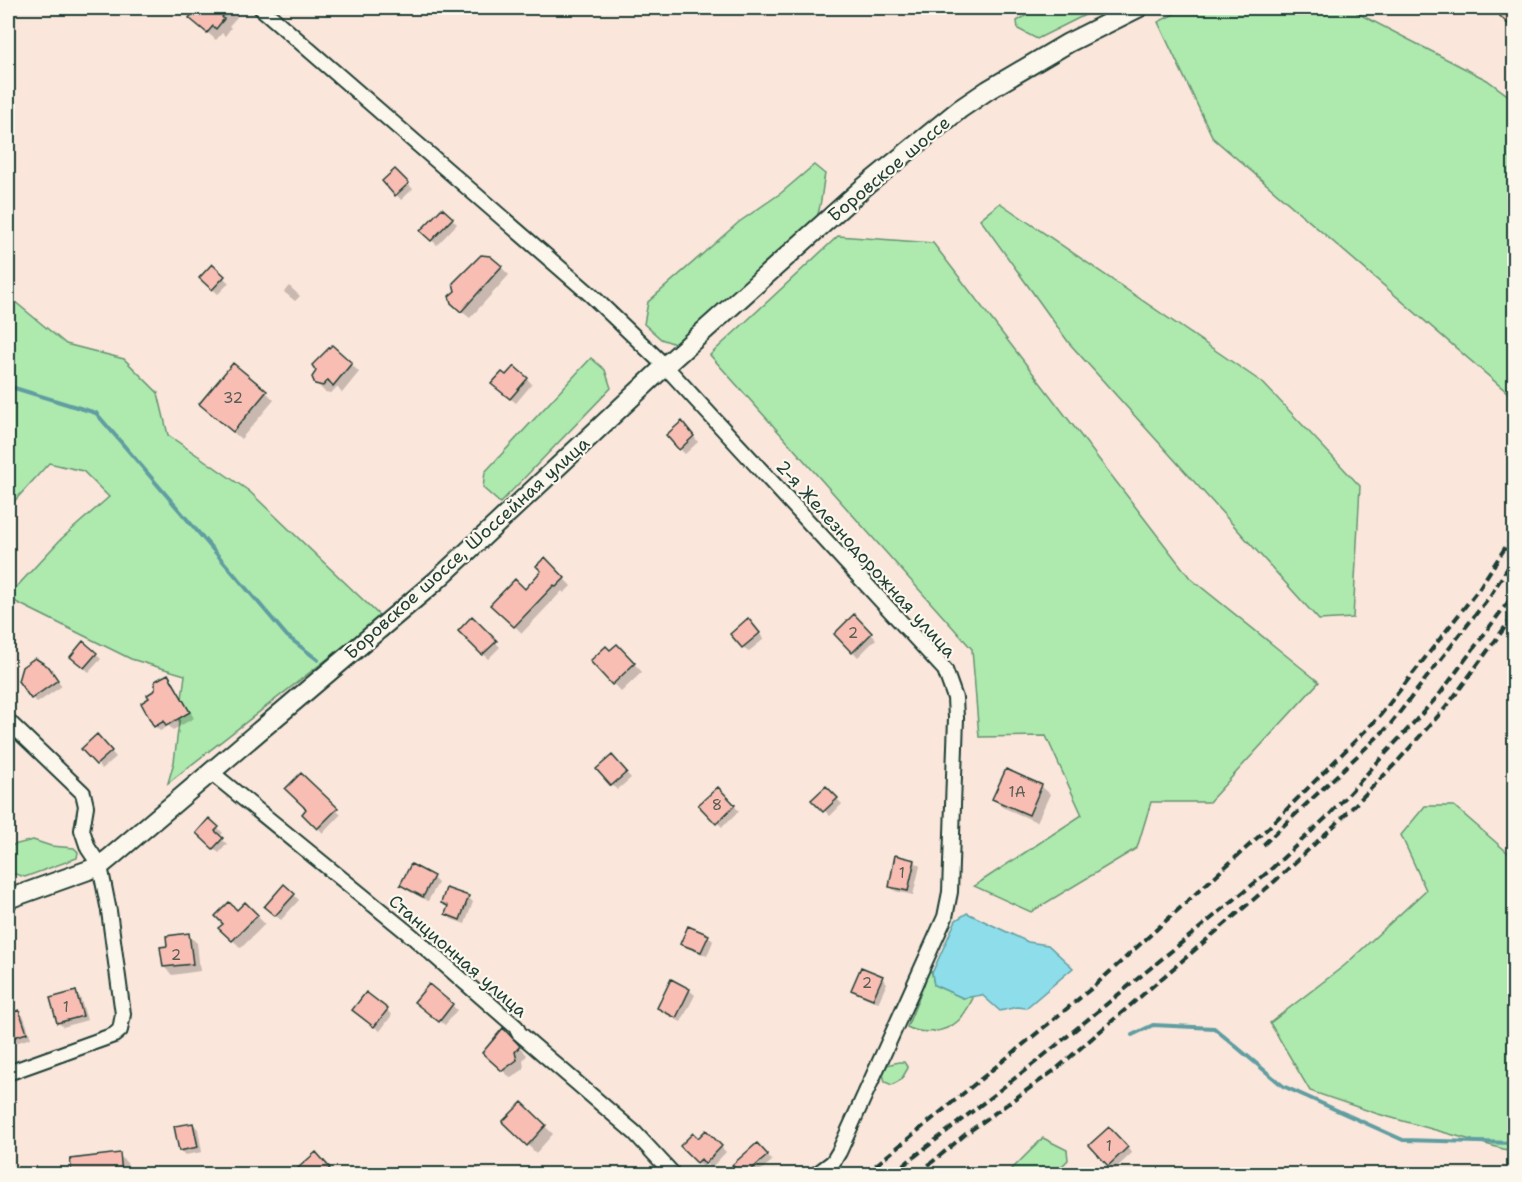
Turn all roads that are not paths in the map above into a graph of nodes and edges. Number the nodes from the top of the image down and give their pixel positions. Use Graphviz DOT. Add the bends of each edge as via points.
graph roads {
  1 [pos="261,8"];
  2 [pos="1138,8"];
  3 [pos="665,366"];
  4 [pos="8,721"];
  5 [pos="212,773"];
  6 [pos="100,866"];
  7 [pos="8,898"];
  8 [pos="8,1073"];
  9 [pos="673,1174"];
  10 [pos="817,1174"];
  1 -- 3 [label="street, 2-я Железнодорожная улица" via="591,295"];
  2 -- 3 [label="main road, Боровское шоссе" via="1013,74 966,105 863,188"];
  3 -- 5 [label="main road, Боровское шоссе, Шоссейная улица" via="436,582"];
  3 -- 10 [label="street, 2-я Железнодорожная улица" via="945,670 955,698 950,892 945,917 839,1152"];
  4 -- 6 [label="street" via="83,793 86,806 82,830"];
  5 -- 6 [label="main road"];
  5 -- 9 [label="street, Станционная улица" via="438,959 635,1133"];
  6 -- 7 [label="main road"];
  6 -- 8 [label="street" via="122,1007 120,1030 106,1039"];
}
